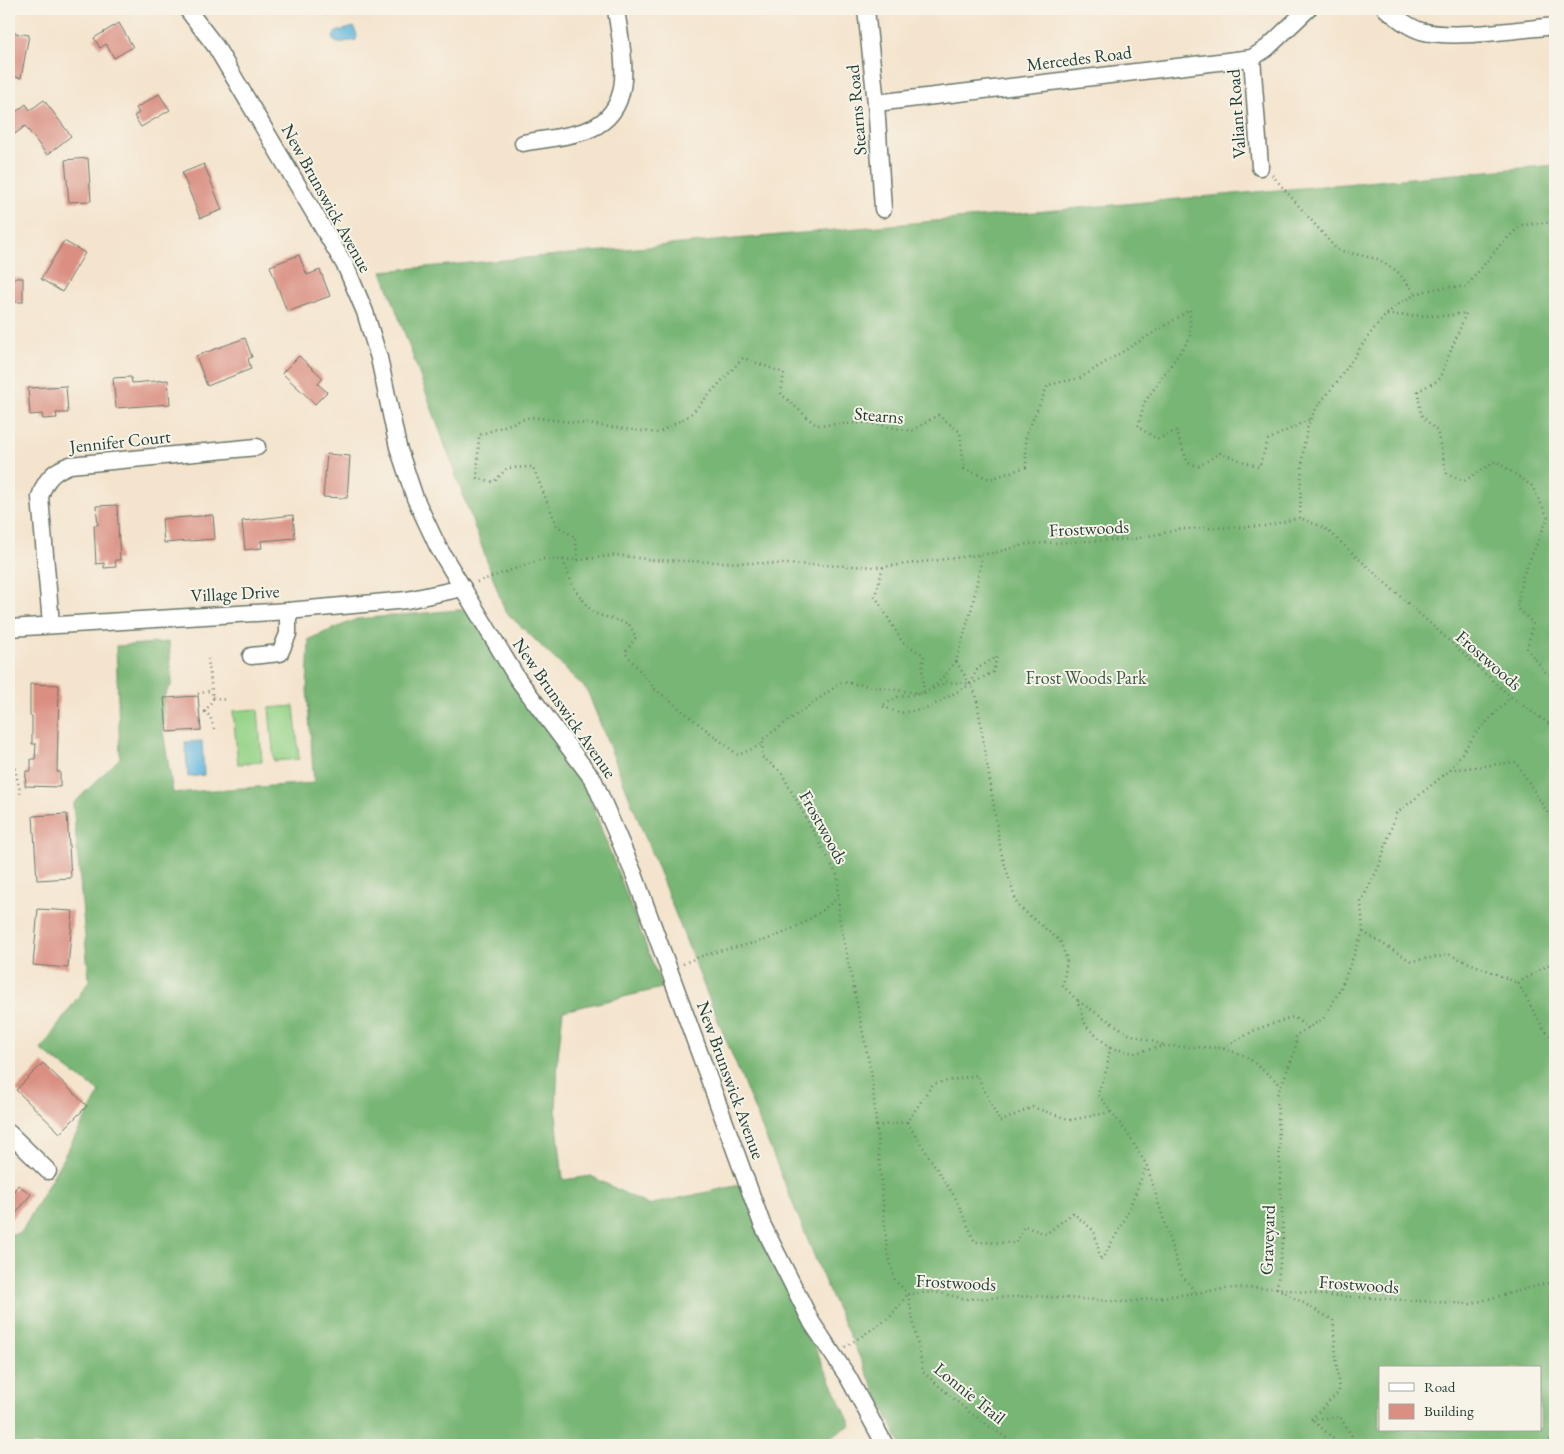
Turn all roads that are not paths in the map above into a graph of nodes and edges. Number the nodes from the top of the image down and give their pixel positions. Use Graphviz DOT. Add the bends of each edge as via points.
graph roads {
  1 [pos="187,9"];
  2 [pos="616,9"];
  3 [pos="866,9"];
  4 [pos="1308,9"];
  5 [pos="1386,9"];
  6 [pos="1555,26"];
  7 [pos="1252,58"];
  8 [pos="876,104"];
  9 [pos="523,143"];
  10 [pos="1260,167"];
  11 [pos="883,209"];
  12 [pos="257,447"];
  13 [pos="463,588"];
  14 [pos="288,610"];
  15 [pos="51,624"];
  16 [pos="9,628"];
  17 [pos="251,656"];
  18 [pos="9,1133"];
  19 [pos="48,1171"];
  20 [pos="885,1445"];
  1 -- 13 [label="street, New Brunswick Avenue" via="216,47 346,267 365,312 398,447 415,498 438,547"];
  2 -- 9 [label="street" via="624,72 622,94 615,109 590,129"];
  3 -- 8 [label="street, Stearns Road"];
  4 -- 7 [label="street"];
  5 -- 6 [label="street" via="1421,31 1460,34"];
  7 -- 8 [label="street, Mercedes Road"];
  7 -- 10 [label="street, Valiant Road"];
  8 -- 11 [label="street, Stearns Road"];
  12 -- 15 [label="street, Jennifer Court" via="70,465 50,476 40,497"];
  13 -- 14 [label="street, Village Drive" via="406,600"];
  13 -- 20 [label="street, New Brunswick Avenue" via="518,678 594,781 634,874 762,1224 812,1323 872,1418"];
  14 -- 15 [label="street, Village Drive"];
  14 -- 17 [label="street" via="288,634 280,653"];
  15 -- 16 [label="street, Village Drive"];
  18 -- 19 [label="street"];
}
